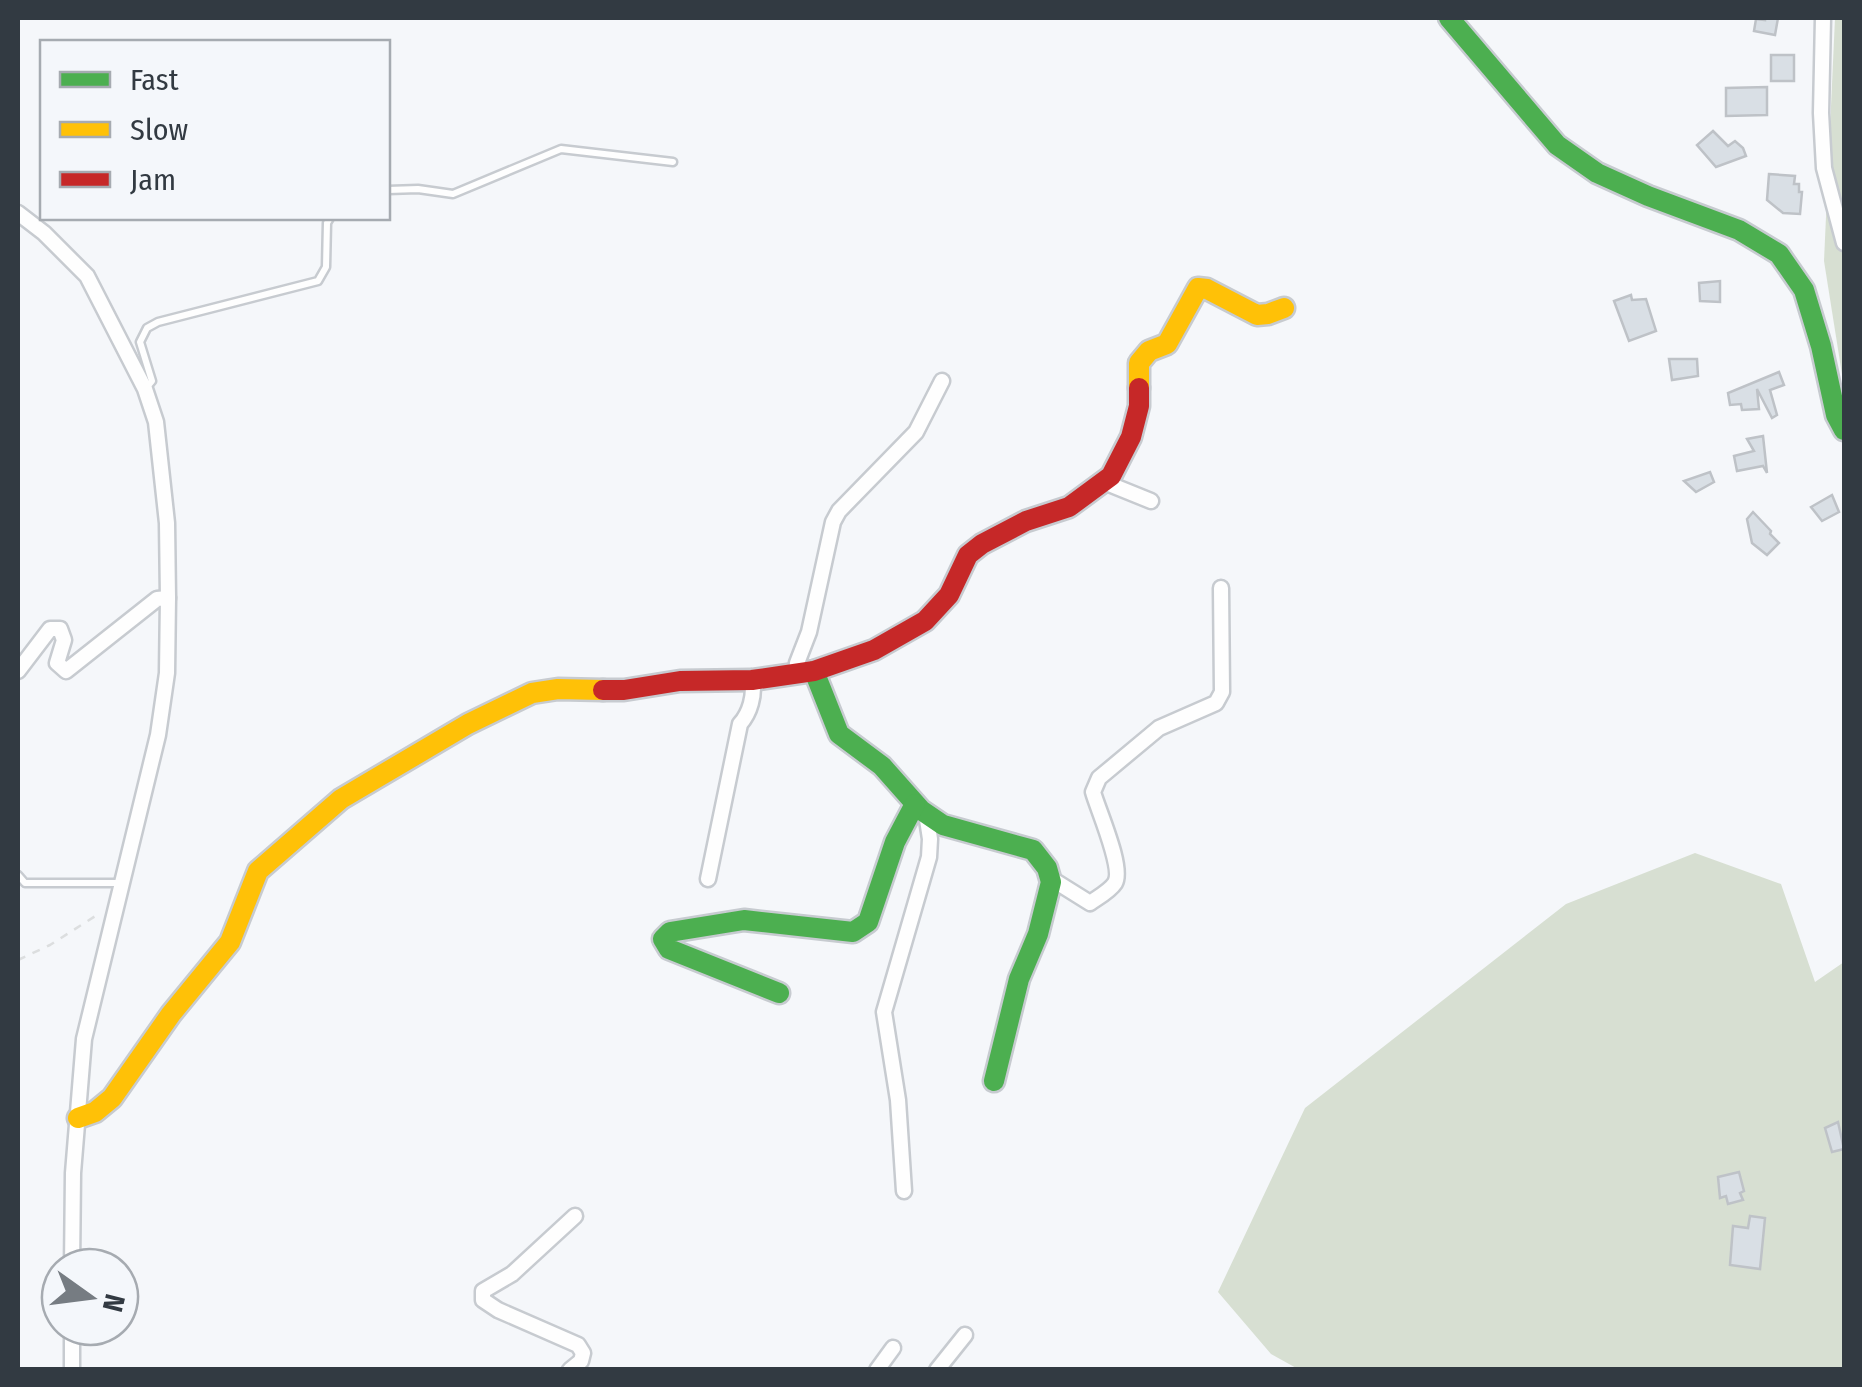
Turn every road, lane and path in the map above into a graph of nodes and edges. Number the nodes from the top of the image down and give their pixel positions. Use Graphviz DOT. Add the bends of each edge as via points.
graph roads {
  1 [pos="1449,18"];
  2 [pos="1823,18"];
  3 [pos="672,162"];
  4 [pos="390,190"];
  5 [pos="18,213"];
  6 [pos="329,220"];
  7 [pos="1844,244"];
  8 [pos="1284,308"];
  9 [pos="942,381"];
  10 [pos="145,389"];
  11 [pos="1844,430"];
  12 [pos="1104,482"];
  13 [pos="1151,502"];
  14 [pos="1221,588"];
  15 [pos="168,598"];
  16 [pos="18,671"];
  17 [pos="805,672"];
  18 [pos="752,680"];
  19 [pos="921,809"];
  20 [pos="18,876"];
  21 [pos="1050,878"];
  22 [pos="708,879"];
  23 [pos="122,883"];
  24 [pos="116,905"];
  25 [pos="18,960"];
  26 [pos="779,993"];
  27 [pos="994,1080"];
  28 [pos="78,1118"];
  29 [pos="904,1191"];
  30 [pos="576,1216"];
  31 [pos="72,1247"];
  32 [pos="964,1334"];
  33 [pos="893,1348"];
  34 [pos="570,1370"];
  35 [pos="877,1370"];
  36 [pos="937,1370"];
  1 -- 11 [label="street" via="1557,144 1598,172 1740,230 1779,254 1804,290"];
  2 -- 7 [label="street" via="1824,168"];
  3 -- 4 [label="lane" via="561,148 453,194"];
  5 -- 10 [label="street" via="88,276"];
  6 -- 10 [label="lane" via="326,268 318,282 146,328 140,342 152,381"];
  8 -- 12 [label="street" via="1257,315 1198,288 1167,344 1139,363 1131,437"];
  9 -- 17 [label="street" via="916,432 833,522 797,663"];
  10 -- 15 [label="street" via="156,422"];
  12 -- 13 [label="street"];
  12 -- 17 [label="street" via="1069,508 982,544 925,621 874,650"];
  14 -- 21 [label="street" via="1222,692 1216,703 1159,728 1099,778 1092,792 1115,861 1114,885 1090,903"];
  15 -- 16 [label="street" via="157,599 66,671 58,663 60,629 50,629"];
  15 -- 23 [label="street" via="158,734"];
  17 -- 18 [label="street"];
  17 -- 19 [label="street" via="838,734 882,766"];
  18 -- 22 [label="street"];
  18 -- 28 [label="street" via="532,693 341,799 258,872 230,942 112,1098"];
  19 -- 21 [label="street" via="942,825 1033,850"];
  19 -- 26 [label="street" via="895,842 868,922 853,932 744,920 670,932 663,939 669,948"];
  19 -- 29 [label="street" via="929,857 884,1012"];
  20 -- 23 [label="lane" via="25,883"];
  21 -- 27 [label="street"];
  23 -- 24 [label="street"];
  24 -- 25 [label="path"];
  24 -- 28 [label="street" via="84,1038"];
  28 -- 31 [label="street"];
  30 -- 34 [label="street" via="483,1291 482,1300 578,1345 582,1362"];
  32 -- 36 [label="street"];
  33 -- 35 [label="street"];
}
